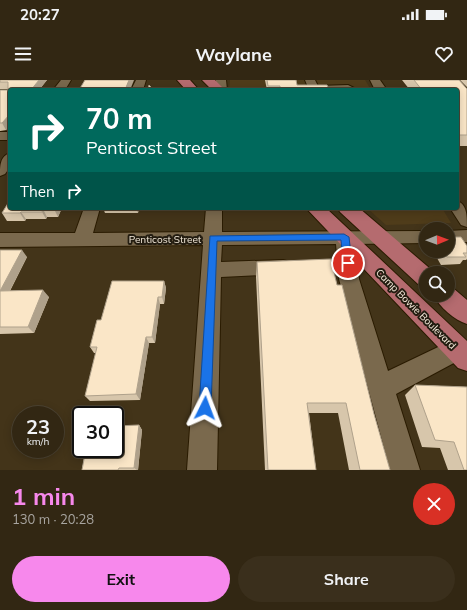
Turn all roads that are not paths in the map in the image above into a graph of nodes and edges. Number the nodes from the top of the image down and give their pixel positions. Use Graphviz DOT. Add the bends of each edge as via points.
graph roads {
  1 [pos="183,80"];
  2 [pos="208,80"];
  3 [pos="347,86"];
  4 [pos="191,88"];
  5 [pos="218,88"];
  6 [pos="325,88"];
  7 [pos="8,160"];
  8 [pos="0,171"];
  9 [pos="459,209"];
  10 [pos="91,210"];
  11 [pos="214,210"];
  12 [pos="317,210"];
  13 [pos="349,210"];
  14 [pos="467,221"];
  15 [pos="455,236"];
  16 [pos="467,236"];
  17 [pos="344,237"];
  18 [pos="378,237"];
  19 [pos="419,237"];
  20 [pos="213,238"];
  21 [pos="0,240"];
  22 [pos="82,240"];
  23 [pos="302,267"];
  24 [pos="211,270"];
  25 [pos="419,272"];
  26 [pos="453,302"];
  27 [pos="467,314"];
  28 [pos="462,354"];
  29 [pos="381,388"];
  30 [pos="202,470"];
  31 [pos="405,470"];
  1 -- 4 [label="main road"];
  2 -- 5 [label="main road"];
  3 -- 6 [label="street"];
  7 -- 8 [label="street"];
  9 -- 14 [label="street"];
  10 -- 22 [label="street"];
  11 -- 20 [label="street"];
  12 -- 17 [label="main road, Camp Bowie Boulevard"];
  13 -- 18 [label="main road"];
  15 -- 16 [label="street"];
  17 -- 18 [label="street, Penticost Street"];
  17 -- 20 [label="street, Penticost Street"];
  17 -- 28 [label="main road, Camp Bowie Boulevard"];
  17 -- 29 [label="street" via="349,279"];
  18 -- 19 [label="street, Penticost Street"];
  18 -- 25 [label="main road"];
  20 -- 22 [label="street, Penticost Street"];
  20 -- 24 [label="street"];
  21 -- 22 [label="street, Penticost Street"];
  23 -- 24 [label="street"];
  24 -- 30 [label="street"];
  26 -- 27 [label="main road"];
  28 -- 29 [label="street"];
  29 -- 31 [label="street"];
}
